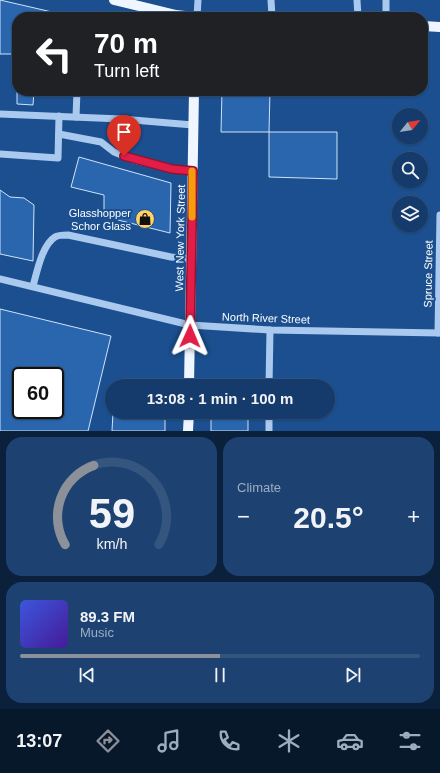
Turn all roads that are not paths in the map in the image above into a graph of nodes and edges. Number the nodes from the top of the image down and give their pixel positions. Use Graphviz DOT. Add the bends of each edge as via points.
graph roads {
  1 [pos="114,0"];
  2 [pos="198,0"];
  3 [pos="271,0"];
  4 [pos="357,0"];
  5 [pos="386,0"];
  6 [pos="164,12"];
  7 [pos="197,12"];
  8 [pos="272,12"];
  9 [pos="358,12"];
  10 [pos="386,12"];
  11 [pos="428,26"];
  12 [pos="440,27"];
  13 [pos="77,96"];
  14 [pos="194,96"];
  15 [pos="0,114"];
  16 [pos="59,116"];
  17 [pos="76,117"];
  18 [pos="193,125"];
  19 [pos="59,134"];
  20 [pos="0,154"];
  21 [pos="193,171"];
  22 [pos="440,215"];
  23 [pos="192,259"];
  24 [pos="0,278"];
  25 [pos="33,286"];
  26 [pos="190,325"];
  27 [pos="270,330"];
  28 [pos="439,333"];
  29 [pos="189,379"];
  30 [pos="269,379"];
  31 [pos="189,419"];
  32 [pos="269,419"];
  33 [pos="188,431"];
  34 [pos="269,431"];
  1 -- 6 [label="main road"];
  2 -- 7 [label="street"];
  3 -- 8 [label="street"];
  4 -- 9 [label="street"];
  5 -- 10 [label="street"];
  11 -- 12 [label="main road"];
  13 -- 17 [label="street"];
  14 -- 18 [label="main road, West New York Street"];
  15 -- 16 [label="street"];
  16 -- 17 [label="street"];
  16 -- 19 [label="street"];
  17 -- 18 [label="street"];
  18 -- 21 [label="main road, West New York Street"];
  19 -- 20 [label="street" via="58,158"];
  19 -- 21 [label="street" via="101,142 114,152 134,160"];
  21 -- 23 [label="main road, West New York Street"];
  22 -- 28 [label="street, Spruce Street"];
  23 -- 25 [label="street" via="171,257 68,235 56,236 48,243"];
  23 -- 26 [label="main road, West New York Street"];
  24 -- 25 [label="street, North River Street"];
  25 -- 26 [label="street, North River Street"];
  26 -- 27 [label="street, North River Street"];
  26 -- 29 [label="main road, West New York Street"];
  27 -- 28 [label="street, North River Street"];
  27 -- 30 [label="street"];
  31 -- 33 [label="main road"];
  32 -- 34 [label="street"];
}
